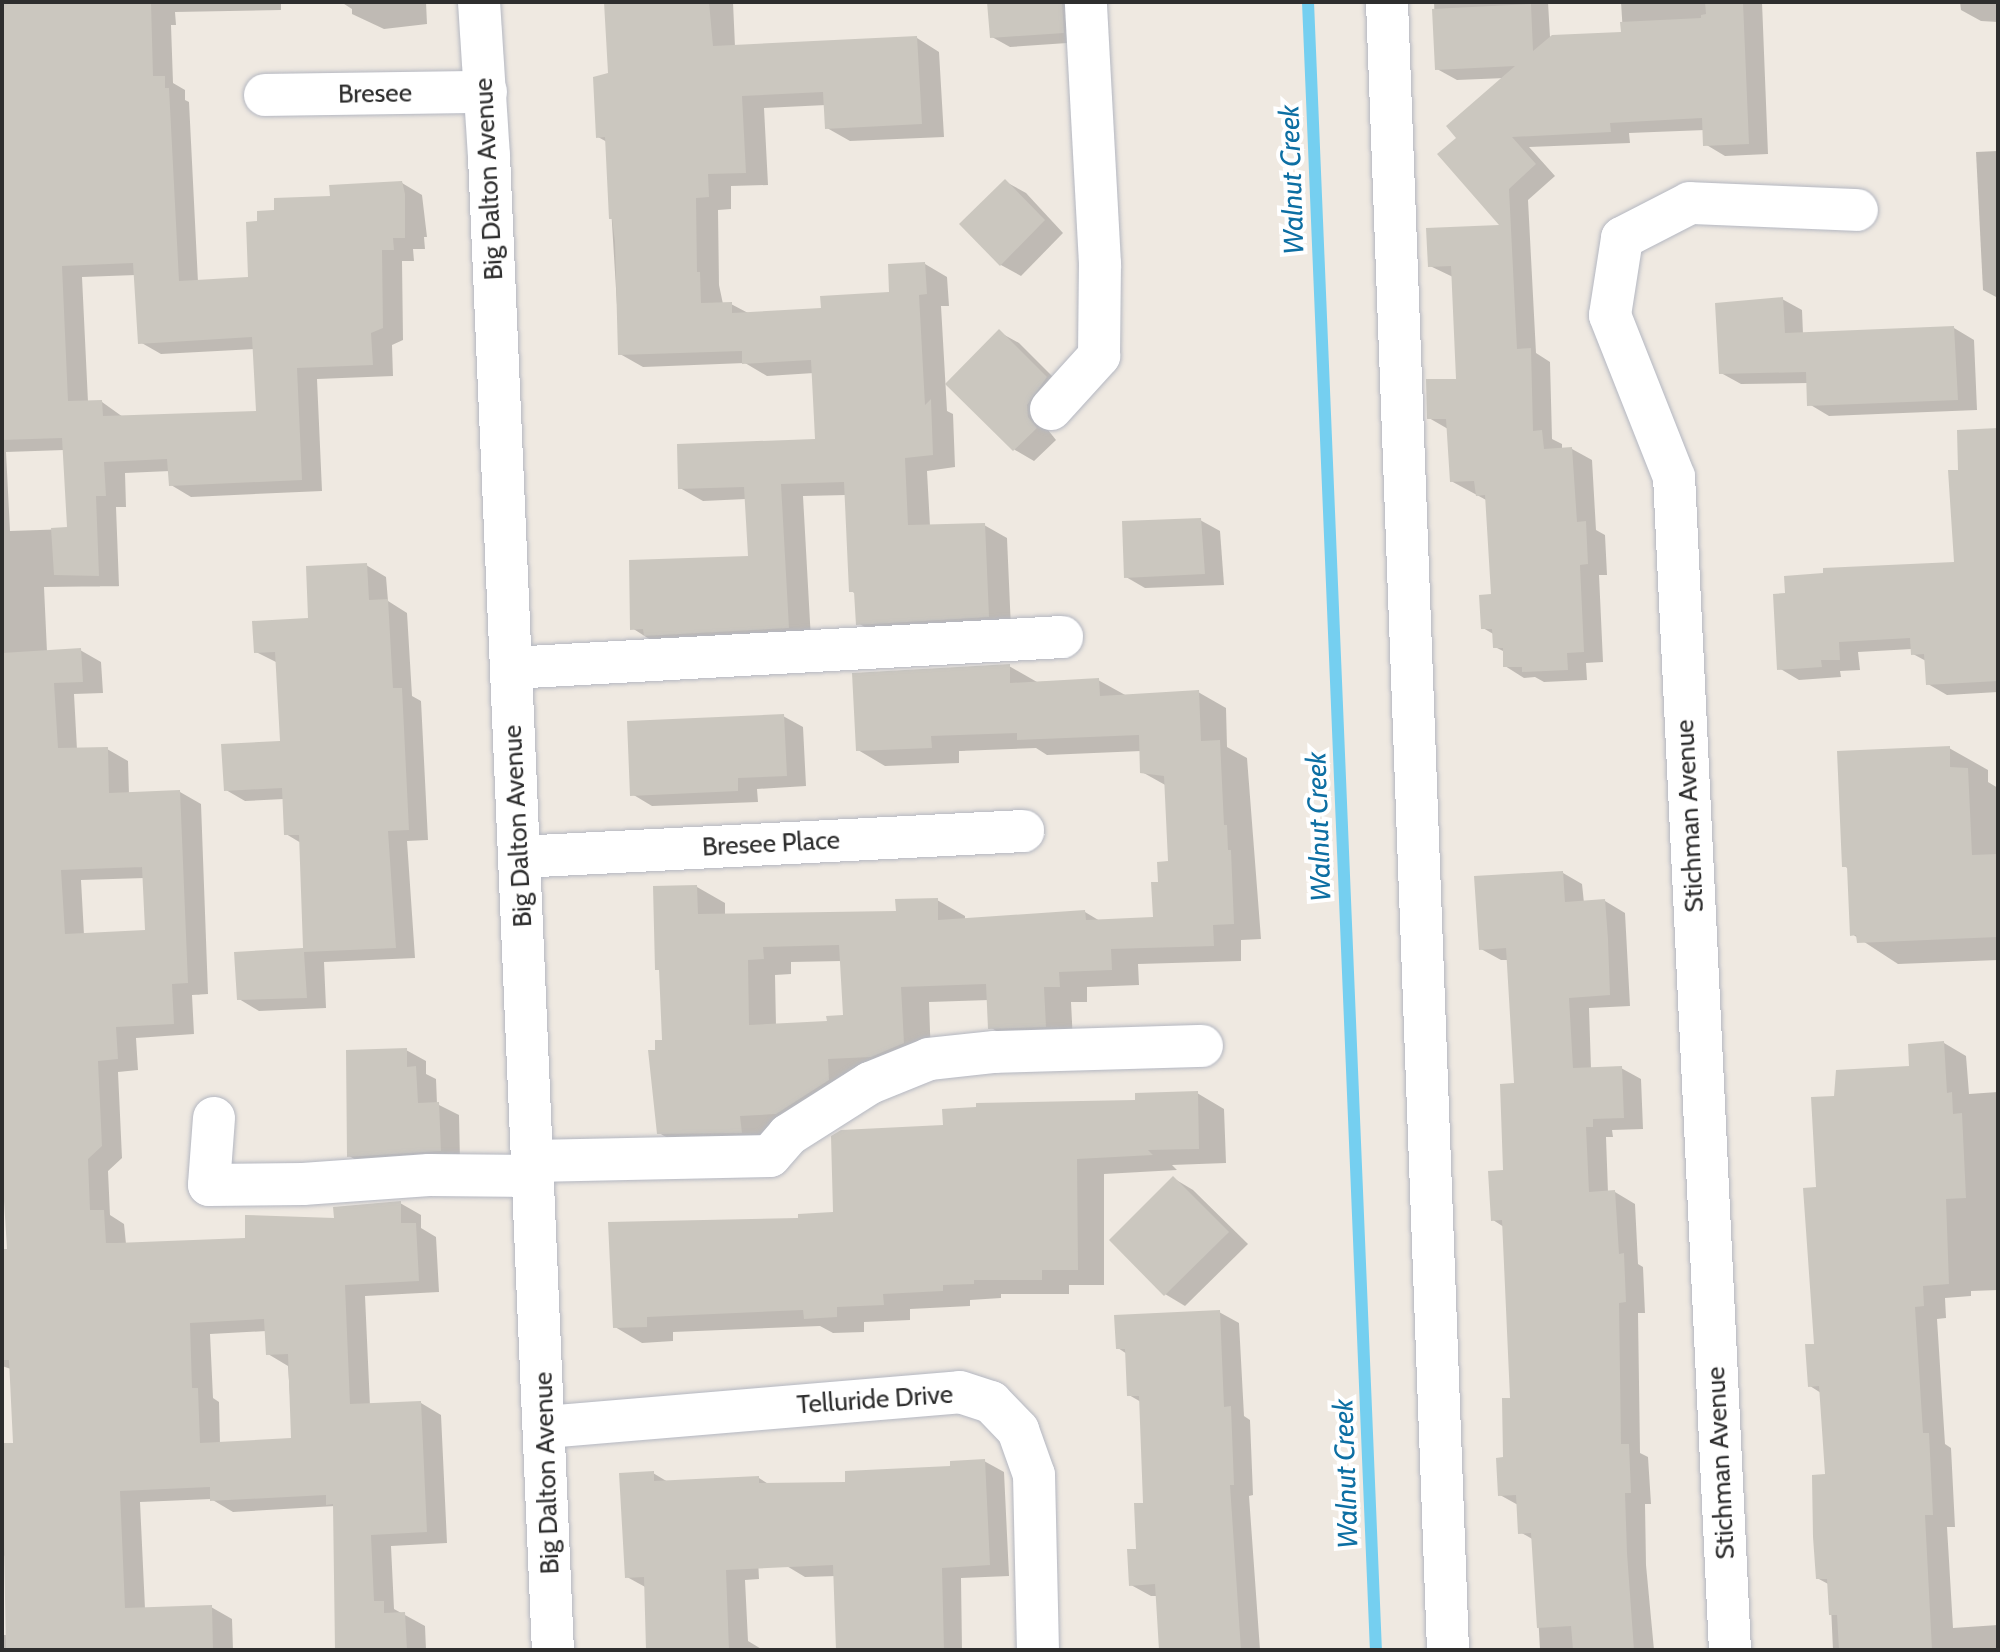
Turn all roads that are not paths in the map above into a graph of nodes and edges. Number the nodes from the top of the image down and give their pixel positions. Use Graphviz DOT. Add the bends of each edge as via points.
graph roads {
  1 [pos="479,2"];
  2 [pos="1086,2"];
  3 [pos="1387,2"];
  4 [pos="486,92"];
  5 [pos="265,95"];
  6 [pos="1857,210"];
  7 [pos="1051,409"];
  8 [pos="1062,637"];
  9 [pos="511,668"];
  10 [pos="1023,831"];
  11 [pos="519,857"];
  12 [pos="1202,1046"];
  13 [pos="214,1118"];
  14 [pos="534,1169"];
  15 [pos="546,1427"];
  16 [pos="553,1650"];
  17 [pos="1038,1650"];
  18 [pos="1448,1650"];
  19 [pos="1730,1650"];
  1 -- 4 [label="street, Big Dalton Avenue"];
  2 -- 7 [label="street" via="1100,264 1099,356"];
  3 -- 18 [label="street"];
  4 -- 5 [label="street, Bresee"];
  4 -- 9 [label="street, Big Dalton Avenue"];
  6 -- 19 [label="street, Stichman Avenue" via="1690,203 1622,238 1610,315 1674,477"];
  8 -- 9 [label="street"];
  9 -- 11 [label="street, Big Dalton Avenue"];
  10 -- 11 [label="street, Bresee Place"];
  11 -- 14 [label="street, Big Dalton Avenue"];
  12 -- 14 [label="street" via="929,1059 870,1083 788,1135 770,1156"];
  13 -- 14 [label="street" via="209,1185"];
  14 -- 15 [label="street, Big Dalton Avenue"];
  15 -- 16 [label="street, Big Dalton Avenue"];
  15 -- 17 [label="street, Telluride Drive" via="960,1392 991,1402 1018,1430 1034,1475"];
}
